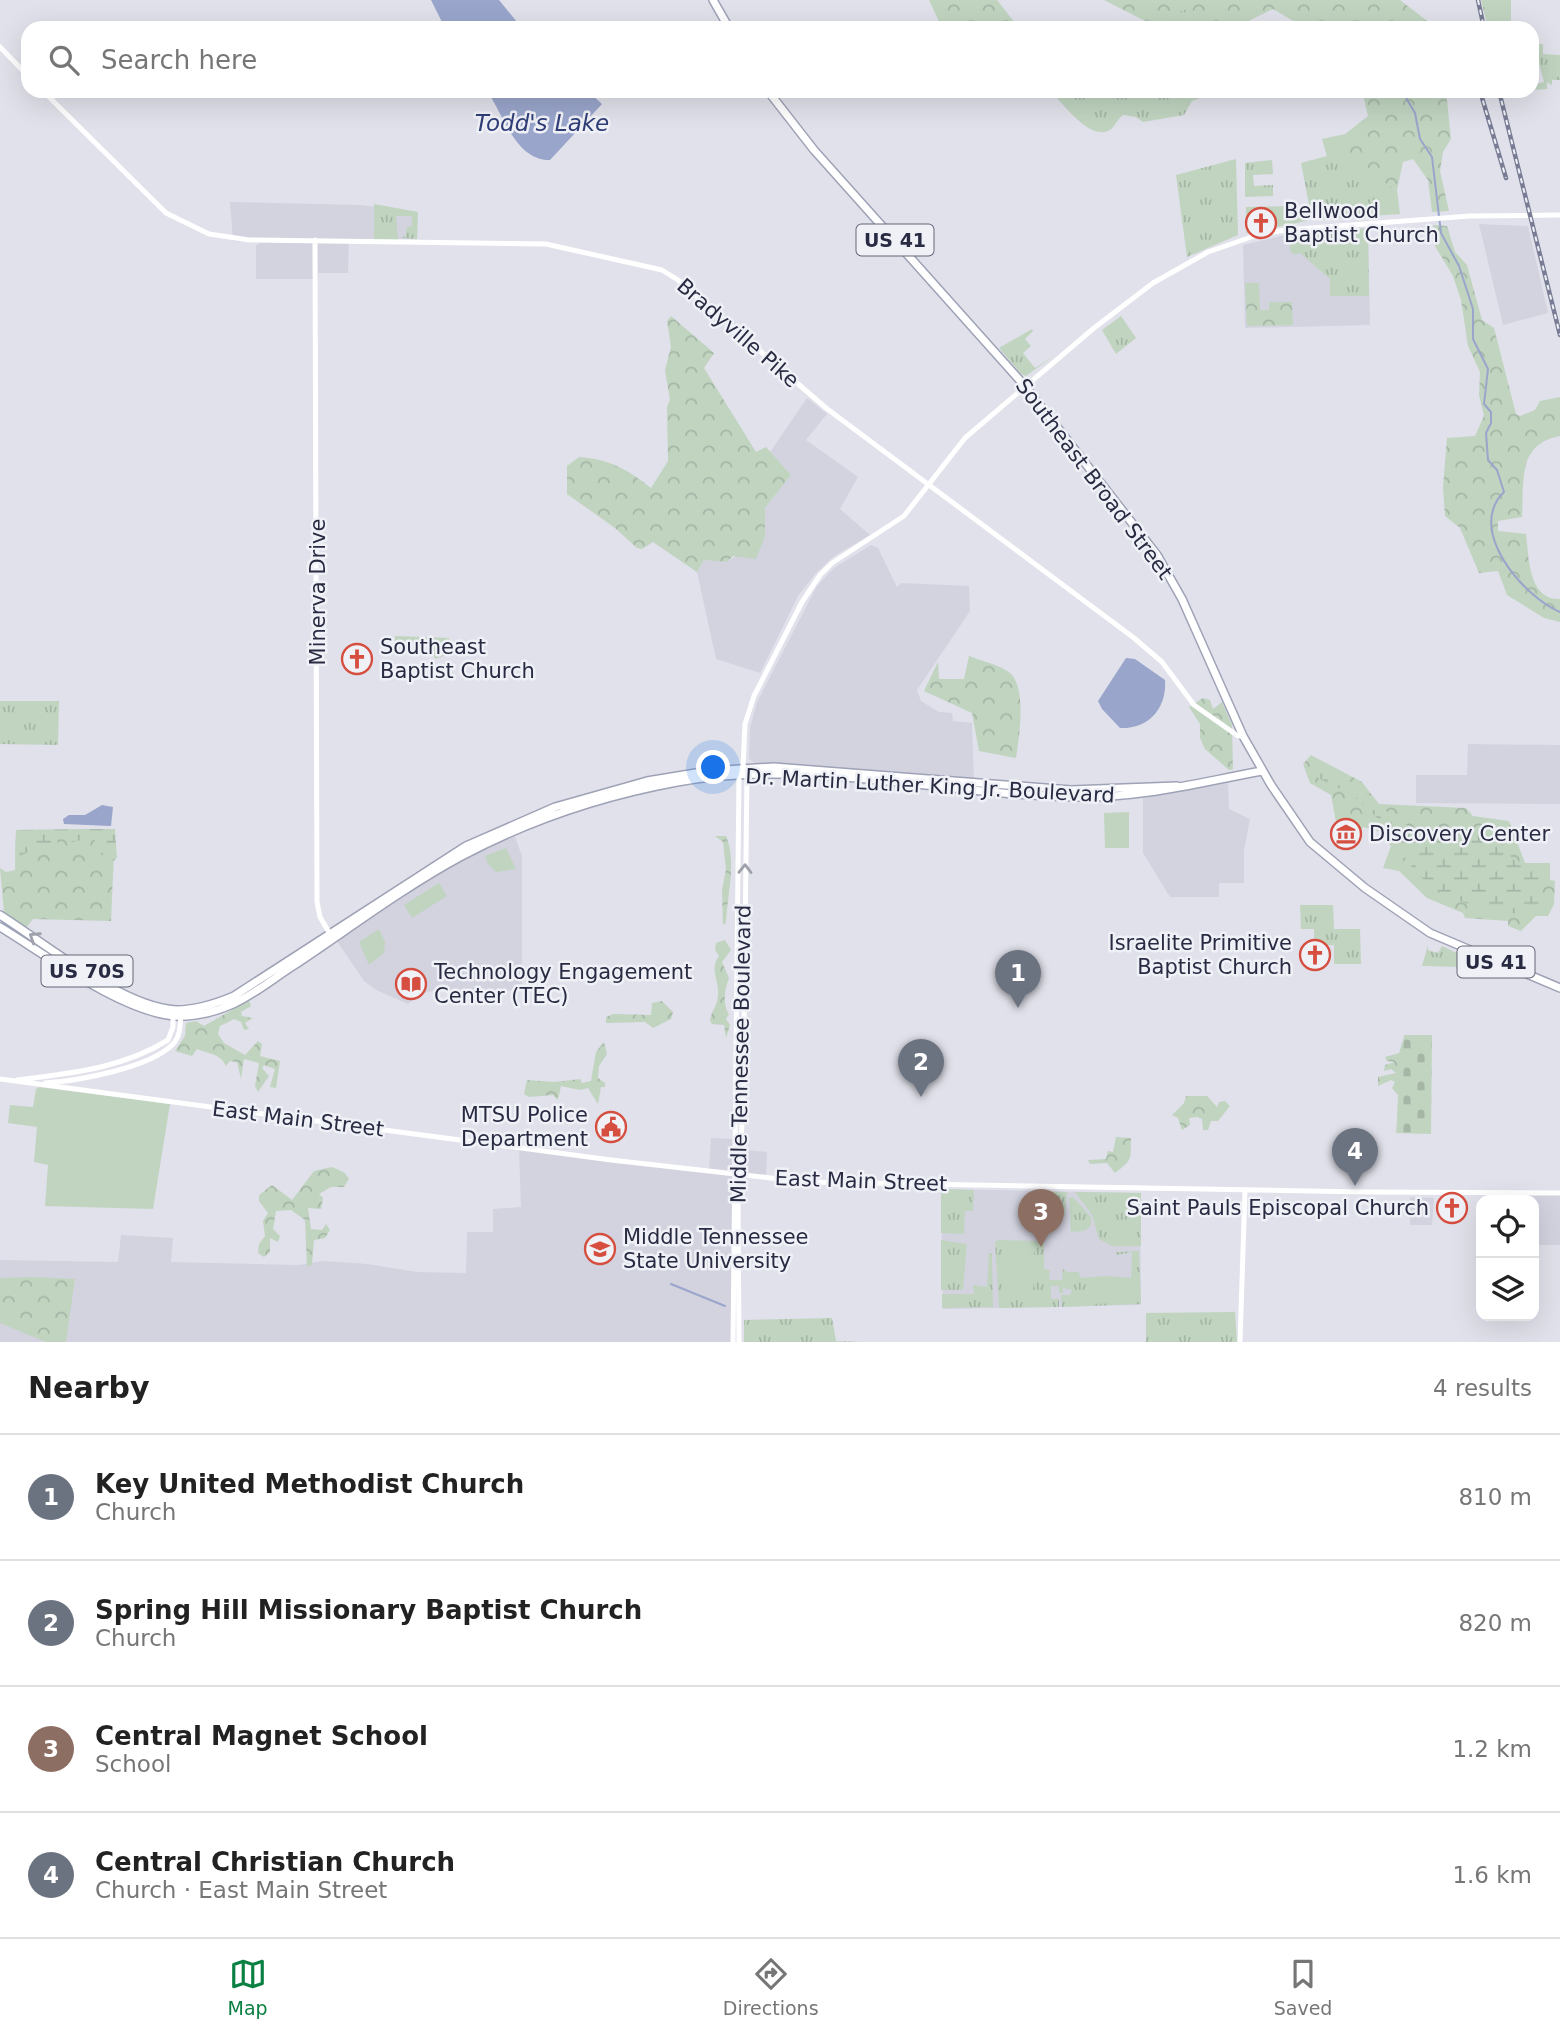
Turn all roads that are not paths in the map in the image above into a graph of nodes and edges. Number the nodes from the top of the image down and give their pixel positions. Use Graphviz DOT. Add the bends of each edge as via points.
graph roads {
  1 [pos="713,0"];
  2 [pos="726,21"];
  3 [pos="0,47"];
  4 [pos="21,69"];
  5 [pos="50,98"];
  6 [pos="773,98"];
  7 [pos="1560,215"];
  8 [pos="315,240"];
  9 [pos="1025,386"];
  10 [pos="929,485"];
  11 [pos="1243,736"];
  12 [pos="1262,771"];
  13 [pos="743,773"];
  14 [pos="0,915"];
  15 [pos="0,927"];
  16 [pos="331,936"];
  17 [pos="1560,989"];
  18 [pos="177,1013"];
  19 [pos="0,1079"];
  20 [pos="14,1080"];
  21 [pos="55,1080"];
  22 [pos="38,1084"];
  23 [pos="70,1089"];
  24 [pos="736,1175"];
  25 [pos="1245,1190"];
  26 [pos="1560,1192"];
  27 [pos="733,1342"];
  28 [pos="739,1342"];
  29 [pos="1240,1342"];
  1 -- 2 [label="main road"];
  3 -- 4 [label="main road"];
  5 -- 8 [label="main road, Bradyville Pike" via="147,196 185,225 231,239"];
  6 -- 9 [label="main road, Southeast Broad Street / US 41" via="814,150"];
  7 -- 9 [label="main road, Middle Tennessee Boulevard" via="1448,217 1286,230 1208,252 1153,283"];
  8 -- 10 [label="main road, Bradyville Pike" via="546,244 662,270 826,408"];
  8 -- 16 [label="main road, Minerva Drive" via="317,902"];
  9 -- 10 [label="main road, Middle Tennessee Boulevard" via="965,438"];
  9 -- 11 [label="main road, Southeast Broad Street / US 41" via="1158,556"];
  10 -- 11 [label="main road, Bradyville Pike" via="1134,638 1162,662 1194,705"];
  10 -- 13 [label="main road, Middle Tennessee Boulevard" via="904,516 832,563 810,588 751,705 744,732"];
  11 -- 12 [label="main road, Southeast Broad Street / US 41"];
  12 -- 13 [label="main road, Dr. Martin Luther King Jr. Boulevard / US 70S" via="1137,796 1071,797"];
  12 -- 17 [label="main road, Southeast Broad Street / US 41" via="1310,842 1395,911 1447,941"];
  13 -- 16 [label="main road, Dr. Martin Luther King Jr. Boulevard / US 70S" via="629,792 544,818 457,859"];
  13 -- 24 [label="main road, Middle Tennessee Boulevard"];
  18 -- 14 [label="main road, Dr. Martin Luther King Jr. Boulevard / US 70S, one-way" via="130,997"];
  15 -- 18 [label="main road, Dr. Martin Luther King Jr. Boulevard / US 70S" via="123,1000"];
  16 -- 18 [label="main road, Dr. Martin Luther King Jr. Boulevard / US 70S" via="235,1003 206,1013"];
  18 -- 21 [label="main road" via="178,1036 169,1047 109,1072"];
  19 -- 20 [label="main road, East Main Street"];
  20 -- 21 [label="main road"];
  20 -- 22 [label="main road, East Main Street"];
  21 -- 22 [label="main road"];
  21 -- 23 [label="main road"];
  22 -- 23 [label="main road, East Main Street"];
  23 -- 24 [label="main road, East Main Street"];
  24 -- 25 [label="main road, East Main Street" via="807,1182"];
  24 -- 27 [label="main road, Middle Tennessee Boulevard"];
  24 -- 28 [label="main road, Middle Tennessee Boulevard"];
  25 -- 26 [label="main road, East Main Street"];
  25 -- 29 [label="main road"];
}
